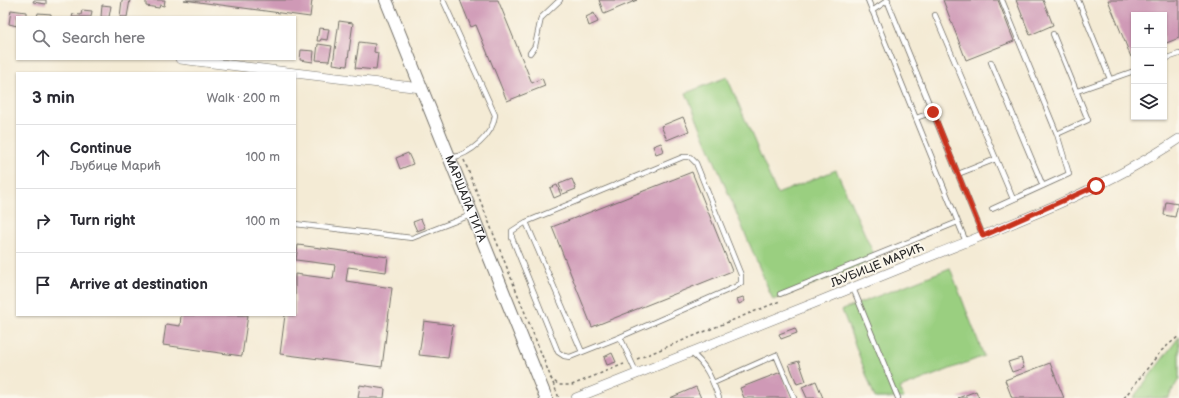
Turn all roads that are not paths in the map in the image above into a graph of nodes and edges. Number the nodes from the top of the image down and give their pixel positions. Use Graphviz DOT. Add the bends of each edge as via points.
graph roads {
  1 [pos="386,0"];
  2 [pos="443,0"];
  3 [pos="560,0"];
  4 [pos="868,0"];
  5 [pos="887,0"];
  6 [pos="1002,0"];
  7 [pos="1078,0"];
  8 [pos="872,11"];
  9 [pos="935,14"];
  10 [pos="1053,34"];
  11 [pos="530,52"];
  12 [pos="1179,54"];
  13 [pos="1167,58"];
  14 [pos="188,60"];
  15 [pos="991,62"];
  16 [pos="287,72"];
  17 [pos="1131,72"];
  18 [pos="296,73"];
  19 [pos="1110,79"];
  20 [pos="421,88"];
  21 [pos="1077,91"];
  22 [pos="933,112"];
  23 [pos="916,118"];
  24 [pos="1057,134"];
  25 [pos="1179,139"];
  26 [pos="449,159"];
  27 [pos="996,159"];
  28 [pos="958,174"];
  29 [pos="1043,186"];
  30 [pos="1013,200"];
  31 [pos="992,209"];
  32 [pos="471,215"];
  33 [pos="526,222"];
  34 [pos="958,222"];
  35 [pos="296,224"];
  36 [pos="983,236"];
  37 [pos="966,242"];
  38 [pos="853,288"];
  39 [pos="780,294"];
  40 [pos="620,337"];
  41 [pos="582,352"];
  42 [pos="690,353"];
  43 [pos="637,374"];
  44 [pos="713,383"];
  45 [pos="546,398"];
  46 [pos="576,398"];
  47 [pos="719,398"];
  48 [pos="794,398"];
  49 [pos="898,398"];
  1 -- 20 [label="main road, МАРШАЛА ТИТА"];
  2 -- 26 [label="lane" via="495,115 490,130 473,148 462,156"];
  3 -- 11 [label="lane" via="541,18 535,46"];
  4 -- 8 [label="lane"];
  5 -- 8 [label="lane"];
  5 -- 22 [label="lane"];
  6 -- 24 [label="lane"];
  7 -- 19 [label="lane"];
  8 -- 23 [label="lane"];
  9 -- 27 [label="lane"];
  10 -- 21 [label="lane"];
  12 -- 13 [label="lane"];
  14 -- 16 [label="street"];
  15 -- 29 [label="lane"];
  17 -- 19 [label="lane"];
  18 -- 20 [label="street"];
  19 -- 21 [label="lane"];
  20 -- 26 [label="main road, МАРШАЛА ТИТА"];
  21 -- 24 [label="lane" via="1088,120"];
  22 -- 23 [label="lane"];
  22 -- 28 [label="lane"];
  23 -- 34 [label="lane"];
  24 -- 29 [label="lane" via="1069,174"];
  25 -- 36 [label="street, ЉУБИЦЕ МАРИЋ" via="1096,186"];
  26 -- 32 [label="main road, МАРШАЛА ТИТА"];
  27 -- 28 [label="lane"];
  27 -- 30 [label="lane"];
  28 -- 36 [label="lane"];
  29 -- 30 [label="lane"];
  30 -- 31 [label="lane"];
  32 -- 35 [label="lane" via="412,238"];
  32 -- 45 [label="main road, МАРШАЛА ТИТА"];
  33 -- 40 [label="lane" via="683,157 690,158 696,163 741,275 741,283"];
  33 -- 41 [label="lane"];
  33 -- 41 [label="lane" via="512,231 512,238 558,352 570,357"];
  34 -- 37 [label="lane"];
  34 -- 39 [label="lane"];
  36 -- 37 [label="street, ЉУБИЦЕ МАРИЋ"];
  37 -- 38 [label="street, ЉУБИЦЕ МАРИЋ"];
  38 -- 42 [label="street, ЉУБИЦЕ МАРИЋ"];
  38 -- 49 [label="lane"];
  40 -- 41 [label="lane"];
  40 -- 43 [label="lane"];
  42 -- 43 [label="street, ЉУБИЦЕ МАРИЋ"];
  42 -- 44 [label="lane" via="708,370"];
  43 -- 46 [label="street, ЉУБИЦЕ МАРИЋ"];
  44 -- 47 [label="lane"];
  44 -- 48 [label="lane" via="776,356"];
}
